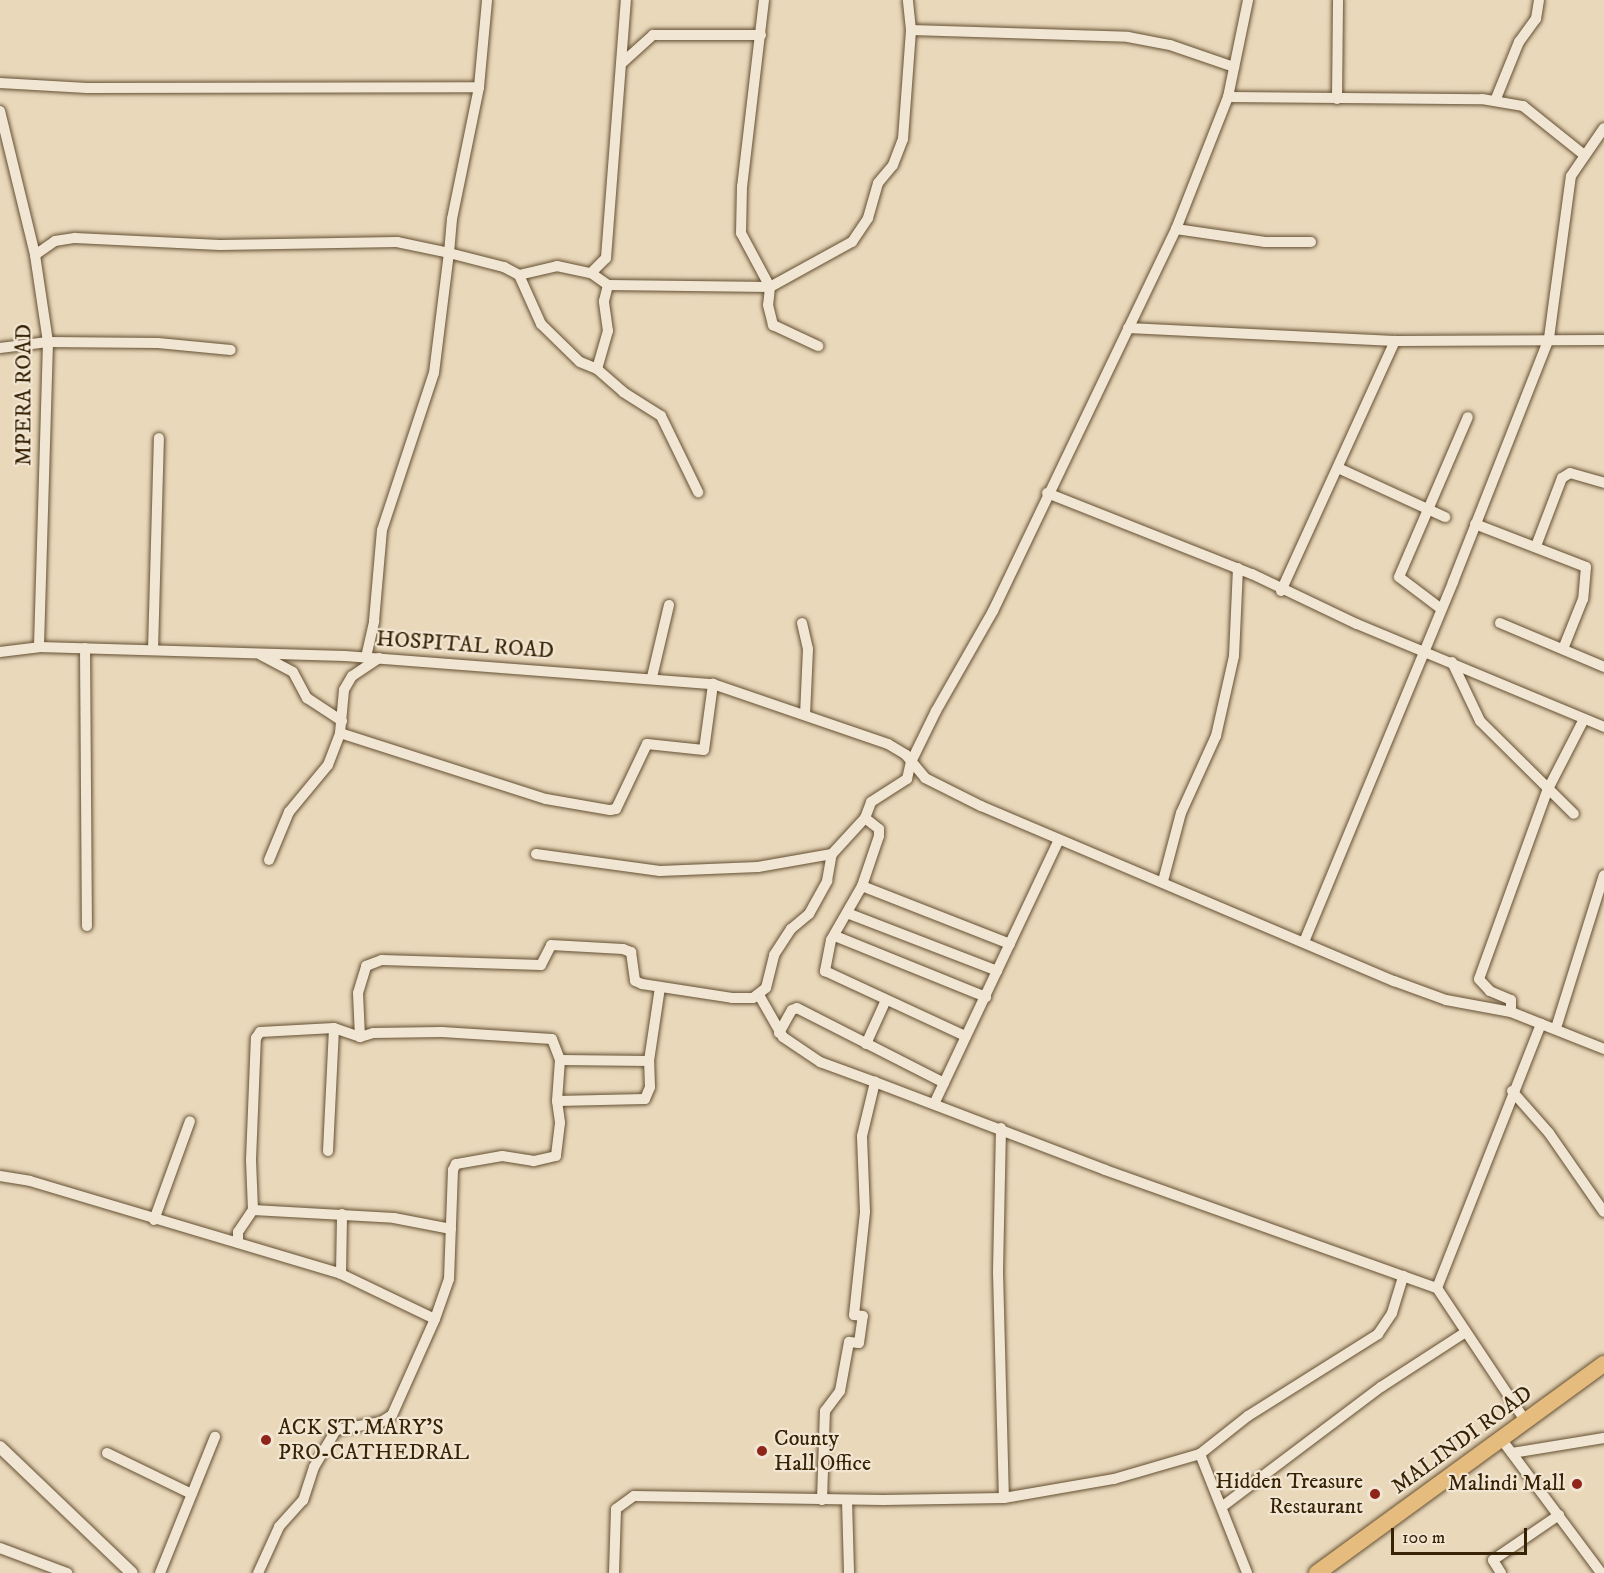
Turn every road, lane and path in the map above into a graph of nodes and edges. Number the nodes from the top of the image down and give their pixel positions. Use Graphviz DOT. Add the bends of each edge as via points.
graph roads {
  1 [pos="488,0"];
  2 [pos="626,0"];
  3 [pos="764,0"];
  4 [pos="908,0"];
  5 [pos="1248,0"];
  6 [pos="1338,0"];
  7 [pos="1539,0"];
  8 [pos="911,30"];
  9 [pos="761,35"];
  10 [pos="622,63"];
  11 [pos="1234,67"];
  12 [pos="0,83"];
  13 [pos="480,87"];
  14 [pos="1227,97"];
  15 [pos="1338,99"];
  16 [pos="1495,101"];
  17 [pos="0,111"];
  18 [pos="1604,128"];
  19 [pos="1583,154"];
  20 [pos="1176,229"];
  21 [pos="1311,242"];
  22 [pos="449,253"];
  23 [pos="35,255"];
  24 [pos="591,273"];
  25 [pos="519,275"];
  26 [pos="608,285"];
  27 [pos="770,287"];
  28 [pos="1128,328"];
  29 [pos="1549,338"];
  30 [pos="1604,340"];
  31 [pos="1395,341"];
  32 [pos="48,342"];
  33 [pos="818,346"];
  34 [pos="0,348"];
  35 [pos="231,350"];
  36 [pos="597,369"];
  37 [pos="1468,417"];
  38 [pos="159,438"];
  39 [pos="1338,468"];
  40 [pos="1604,483"];
  41 [pos="698,492"];
  42 [pos="1047,493"];
  43 [pos="1429,508"];
  44 [pos="1445,517"];
  45 [pos="1474,524"];
  46 [pos="1536,546"];
  47 [pos="1238,568"];
  48 [pos="1281,591"];
  49 [pos="669,605"];
  50 [pos="1440,608"];
  51 [pos="802,623"];
  52 [pos="1500,623"];
  53 [pos="39,647"];
  54 [pos="85,648"];
  55 [pos="1423,649"];
  56 [pos="153,650"];
  57 [pos="1563,650"];
  58 [pos="0,652"];
  59 [pos="258,653"];
  60 [pos="366,657"];
  61 [pos="379,658"];
  62 [pos="1452,662"];
  63 [pos="1604,667"];
  64 [pos="652,677"];
  65 [pos="713,684"];
  66 [pos="805,714"];
  67 [pos="1584,719"];
  68 [pos="342,721"];
  69 [pos="1604,727"];
  70 [pos="340,733"];
  71 [pos="911,762"];
  72 [pos="1547,791"];
  73 [pos="1574,814"];
  74 [pos="865,818"];
  75 [pos="1058,842"];
  76 [pos="536,854"];
  77 [pos="832,854"];
  78 [pos="269,860"];
  79 [pos="1604,875"];
  80 [pos="1162,881"];
  81 [pos="862,886"];
  82 [pos="848,914"];
  83 [pos="87,926"];
  84 [pos="835,936"];
  85 [pos="1304,942"];
  86 [pos="1010,944"];
  87 [pos="998,971"];
  88 [pos="660,987"];
  89 [pos="759,995"];
  90 [pos="986,996"];
  91 [pos="886,1000"];
  92 [pos="1511,1012"];
  93 [pos="1541,1024"];
  94 [pos="334,1028"];
  95 [pos="1556,1028"];
  96 [pos="779,1033"];
  97 [pos="965,1036"];
  98 [pos="360,1037"];
  99 [pos="866,1044"];
  100 [pos="1604,1049"];
  101 [pos="560,1060"];
  102 [pos="649,1061"];
  103 [pos="875,1082"];
  104 [pos="944,1083"];
  105 [pos="1512,1091"];
  106 [pos="557,1101"];
  107 [pos="934,1104"];
  108 [pos="190,1121"];
  109 [pos="1001,1128"];
  110 [pos="328,1151"];
  111 [pos="0,1176"];
  112 [pos="253,1210"];
  113 [pos="1604,1212"];
  114 [pos="342,1214"];
  115 [pos="154,1220"];
  116 [pos="451,1229"];
  117 [pos="238,1243"];
  118 [pos="341,1274"];
  119 [pos="1403,1276"];
  120 [pos="1437,1288"];
  121 [pos="435,1319"];
  122 [pos="1464,1333"];
  123 [pos="1604,1364"];
  124 [pos="1526,1422"];
  125 [pos="215,1437"];
  126 [pos="1604,1438"];
  127 [pos="1502,1440"];
  128 [pos="0,1447"];
  129 [pos="107,1452"];
  130 [pos="1512,1453"];
  131 [pos="1200,1454"];
  132 [pos="192,1494"];
  133 [pos="1004,1498"];
  134 [pos="822,1500"];
  135 [pos="847,1500"];
  136 [pos="1223,1506"];
  137 [pos="1559,1515"];
  138 [pos="0,1548"];
  139 [pos="67,1573"];
  140 [pos="132,1573"];
  141 [pos="160,1573"];
  142 [pos="258,1573"];
  143 [pos="614,1573"];
  144 [pos="849,1573"];
  145 [pos="1247,1573"];
  146 [pos="1317,1573"];
  147 [pos="1500,1573"];
  148 [pos="1601,1573"];
  1 -- 13 [label="street"];
  2 -- 10 [label="street"];
  3 -- 9 [label="street"];
  4 -- 8 [label="street"];
  5 -- 11 [label="street"];
  6 -- 15 [label="street"];
  7 -- 16 [label="street" via="1536,19 1518,42"];
  8 -- 11 [label="street" via="1128,37 1170,45"];
  8 -- 27 [label="street" via="903,139 892,165 878,183 868,218 852,242"];
  9 -- 10 [label="street" via="654,35"];
  9 -- 27 [label="street" via="742,186 741,233"];
  10 -- 24 [label="street" via="606,258"];
  11 -- 14 [label="street"];
  12 -- 13 [label="street" via="87,88"];
  13 -- 22 [label="street" via="452,219"];
  14 -- 15 [label="street"];
  14 -- 20 [label="street"];
  15 -- 16 [label="street"];
  16 -- 19 [label="street" via="1523,106 1536,113"];
  17 -- 23 [label="street, MPERA ROAD"];
  18 -- 19 [label="street"];
  19 -- 29 [label="street" via="1571,176"];
  20 -- 21 [label="street" via="1265,242"];
  20 -- 28 [label="street"];
  22 -- 23 [label="street" via="422,244 387,242 220,245 75,238 55,241"];
  22 -- 25 [label="street" via="504,267"];
  22 -- 60 [label="street" via="434,373 382,530 374,621"];
  23 -- 32 [label="street, MPERA ROAD"];
  24 -- 25 [label="street" via="557,266"];
  24 -- 26 [label="street"];
  25 -- 36 [label="street" via="541,324 580,362"];
  26 -- 27 [label="street"];
  26 -- 36 [label="street" via="604,301 608,331"];
  27 -- 33 [label="street" via="768,305 773,325"];
  28 -- 31 [label="street"];
  28 -- 42 [label="street"];
  29 -- 30 [label="street"];
  29 -- 31 [label="street"];
  29 -- 45 [label="street"];
  31 -- 39 [label="street"];
  32 -- 34 [label="street"];
  32 -- 35 [label="street" via="158,343"];
  32 -- 53 [label="street, MPERA ROAD"];
  36 -- 41 [label="street" via="623,392 661,416"];
  37 -- 43 [label="street"];
  38 -- 56 [label="street"];
  39 -- 43 [label="street"];
  39 -- 48 [label="street"];
  40 -- 46 [label="street" via="1570,472 1562,478"];
  42 -- 47 [label="street"];
  42 -- 71 [label="street" via="993,611"];
  43 -- 44 [label="street"];
  43 -- 50 [label="street" via="1399,577"];
  45 -- 46 [label="street"];
  45 -- 50 [label="street"];
  46 -- 57 [label="street" via="1586,567 1583,599"];
  47 -- 48 [label="street"];
  47 -- 80 [label="street" via="1234,656 1216,736 1181,813"];
  48 -- 55 [label="street"];
  49 -- 64 [label="street"];
  50 -- 55 [label="street"];
  51 -- 66 [label="street" via="808,649"];
  52 -- 57 [label="street"];
  53 -- 54 [label="street, HOSPITAL ROAD"];
  53 -- 58 [label="street, HOSPITAL ROAD"];
  54 -- 56 [label="street, HOSPITAL ROAD"];
  54 -- 83 [label="street"];
  55 -- 62 [label="street"];
  55 -- 85 [label="street"];
  56 -- 59 [label="street, HOSPITAL ROAD"];
  57 -- 63 [label="street"];
  59 -- 60 [label="street, HOSPITAL ROAD"];
  59 -- 68 [label="street" via="293,672 307,698"];
  60 -- 61 [label="street, HOSPITAL ROAD"];
  61 -- 64 [label="street, HOSPITAL ROAD"];
  61 -- 68 [label="street" via="362,667 344,690"];
  62 -- 67 [label="street"];
  62 -- 72 [label="street" via="1480,721 1538,777"];
  64 -- 65 [label="street, HOSPITAL ROAD"];
  65 -- 66 [label="street, HOSPITAL ROAD"];
  65 -- 70 [label="street" via="704,750 647,744 616,808 610,810 546,799"];
  66 -- 71 [label="street, HOSPITAL ROAD" via="888,744"];
  67 -- 69 [label="street"];
  67 -- 72 [label="street"];
  68 -- 70 [label="street"];
  70 -- 78 [label="street" via="328,765 289,812"];
  71 -- 74 [label="street" via="907,779 871,802"];
  71 -- 75 [label="street, HOSPITAL ROAD" via="925,778"];
  72 -- 73 [label="street"];
  72 -- 92 [label="street" via="1479,979 1490,991 1511,1000"];
  74 -- 77 [label="street"];
  74 -- 81 [label="street" via="879,832"];
  75 -- 80 [label="street, HOSPITAL ROAD"];
  75 -- 86 [label="street"];
  76 -- 77 [label="street" via="660,871 758,867"];
  77 -- 89 [label="street" via="827,880 809,914 791,928 774,955 769,978"];
  79 -- 95 [label="street"];
  80 -- 85 [label="street, HOSPITAL ROAD"];
  81 -- 82 [label="street"];
  81 -- 86 [label="street"];
  82 -- 84 [label="street"];
  82 -- 87 [label="street"];
  84 -- 90 [label="street"];
  84 -- 91 [label="street" via="825,970"];
  85 -- 92 [label="street, HOSPITAL ROAD" via="1446,1000"];
  86 -- 87 [label="street"];
  87 -- 90 [label="street"];
  88 -- 89 [label="street" via="732,998"];
  88 -- 98 [label="street" via="635,981 631,952 623,949 551,945 541,965 382,960 366,966 357,993"];
  88 -- 102 [label="street"];
  89 -- 96 [label="street"];
  90 -- 97 [label="street"];
  91 -- 97 [label="street"];
  91 -- 99 [label="street"];
  92 -- 93 [label="street, HOSPITAL ROAD"];
  93 -- 95 [label="street, HOSPITAL ROAD"];
  93 -- 105 [label="street"];
  94 -- 98 [label="street"];
  94 -- 110 [label="street"];
  94 -- 112 [label="street" via="266,1030 257,1035 251,1160"];
  95 -- 100 [label="street, HOSPITAL ROAD"];
  96 -- 99 [label="street" via="797,1008"];
  96 -- 103 [label="street" via="820,1062"];
  97 -- 104 [label="street"];
  98 -- 101 [label="street" via="373,1033 442,1032 546,1035 555,1041"];
  99 -- 104 [label="street"];
  101 -- 102 [label="street"];
  101 -- 106 [label="street"];
  102 -- 106 [label="street" via="650,1087 645,1099"];
  103 -- 107 [label="street"];
  103 -- 134 [label="street" via="862,1136 864,1212 854,1315 863,1316 859,1343 849,1342 840,1391 825,1411"];
  104 -- 107 [label="street"];
  105 -- 113 [label="street" via="1549,1133"];
  105 -- 120 [label="street"];
  106 -- 116 [label="street" via="560,1123 556,1156 534,1161 502,1156 456,1164"];
  107 -- 109 [label="street"];
  108 -- 115 [label="street"];
  109 -- 119 [label="street"];
  109 -- 133 [label="street" via="998,1272"];
  111 -- 115 [label="street" via="30,1181"];
  112 -- 114 [label="street"];
  112 -- 117 [label="street" via="238,1232"];
  114 -- 116 [label="street"];
  114 -- 118 [label="street"];
  115 -- 117 [label="street"];
  116 -- 121 [label="street" via="448,1286"];
  117 -- 118 [label="street"];
  118 -- 121 [label="street"];
  119 -- 120 [label="street"];
  119 -- 131 [label="street" via="1392,1313 1378,1334 1248,1416"];
  120 -- 122 [label="street"];
  121 -- 142 [label="street" via="392,1415 381,1422 336,1430 314,1467 303,1500 279,1527"];
  122 -- 124 [label="street"];
  122 -- 136 [label="street" via="1381,1387"];
  123 -- 124 [label="highway, MALINDI ROAD"];
  124 -- 127 [label="highway, MALINDI ROAD"];
  125 -- 132 [label="street"];
  126 -- 130 [label="street"];
  127 -- 130 [label="street"];
  127 -- 146 [label="highway, MALINDI ROAD"];
  128 -- 140 [label="street"];
  129 -- 132 [label="street"];
  130 -- 137 [label="street"];
  131 -- 133 [label="street" via="1114,1479"];
  131 -- 136 [label="street"];
  132 -- 141 [label="street"];
  133 -- 135 [label="street"];
  134 -- 135 [label="street"];
  134 -- 143 [label="street" via="634,1496 616,1509"];
  135 -- 144 [label="street"];
  136 -- 145 [label="street" via="1232,1541"];
  137 -- 147 [label="street" via="1493,1560"];
  137 -- 148 [label="street"];
  138 -- 139 [label="street"];
}
